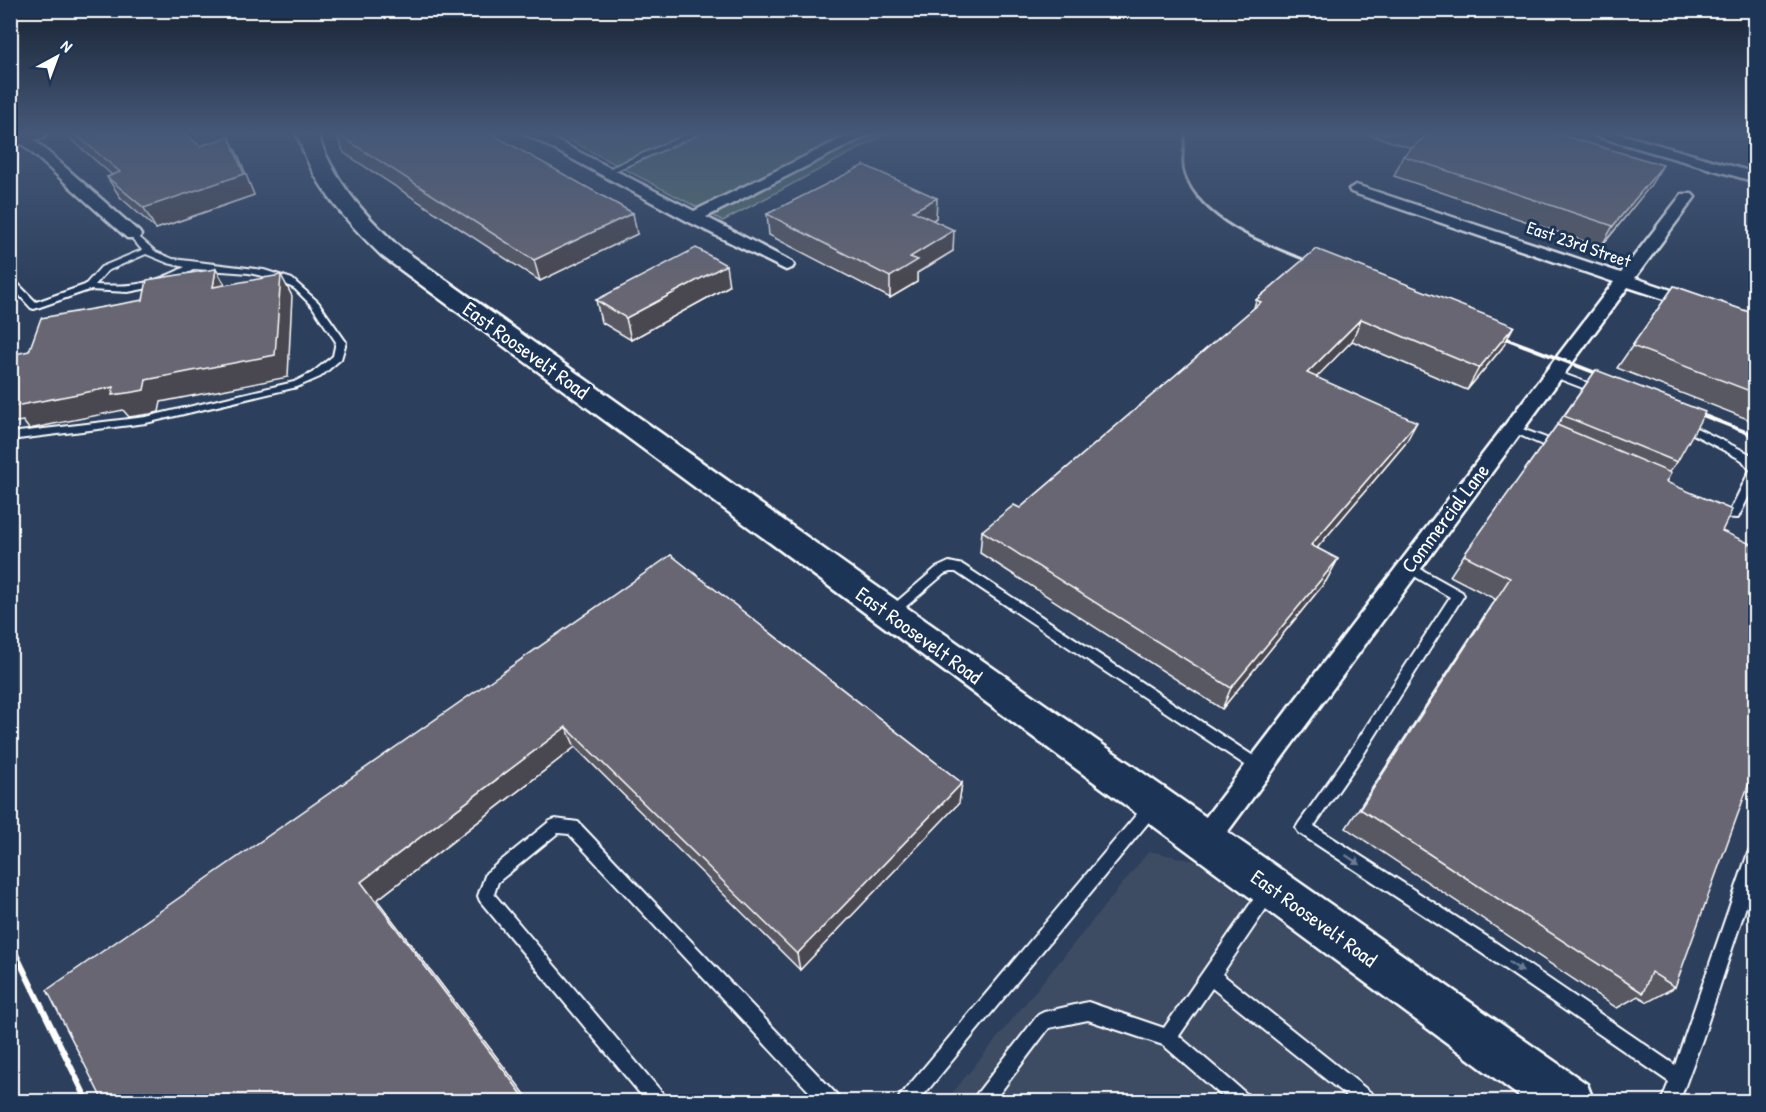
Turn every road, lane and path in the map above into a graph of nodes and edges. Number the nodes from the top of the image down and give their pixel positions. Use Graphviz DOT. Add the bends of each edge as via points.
graph roads {
  1 [pos="77,185"];
  2 [pos="330,185"];
  3 [pos="627,185"];
  4 [pos="760,185"];
  5 [pos="1356,189"];
  6 [pos="1687,196"];
  7 [pos="692,218"];
  8 [pos="133,235"];
  9 [pos="148,250"];
  10 [pos="194,266"];
  11 [pos="786,266"];
  12 [pos="10,279"];
  13 [pos="1623,279"];
  14 [pos="88,287"];
  15 [pos="1711,310"];
  16 [pos="1553,373"];
  17 [pos="1615,396"];
  18 [pos="1672,419"];
  19 [pos="1512,428"];
  20 [pos="10,437"];
  21 [pos="1566,451"];
  22 [pos="1706,511"];
  23 [pos="1408,567"];
  24 [pos="890,614"];
  25 [pos="1259,767"];
  26 [pos="1155,803"];
  27 [pos="1205,840"];
  28 [pos="1755,852"];
  29 [pos="1271,887"];
  30 [pos="1211,976"];
  31 [pos="1168,1038"];
  32 [pos="1679,1078"];
  33 [pos="659,1101"];
  34 [pos="832,1101"];
  35 [pos="906,1101"];
  36 [pos="981,1101"];
  37 [pos="1243,1101"];
  38 [pos="1369,1101"];
  39 [pos="1569,1101"];
  40 [pos="1670,1101"];
  1 -- 8 [label="street"];
  2 -- 24 [label="main road, East Roosevelt Road" via="390,251"];
  3 -- 7 [label="street"];
  4 -- 7 [label="street"];
  5 -- 13 [label="street, East 23rd Street"];
  6 -- 13 [label="street, Commercial Lane"];
  7 -- 11 [label="street"];
  8 -- 9 [label="lane"];
  9 -- 10 [label="lane" via="155,256"];
  9 -- 14 [label="lane" via="104,269"];
  10 -- 14 [label="lane" via="164,282 128,289"];
  10 -- 20 [label="lane" via="279,277 299,289 341,342 338,357 316,375 264,393 146,420"];
  12 -- 14 [label="lane" via="34,306"];
  13 -- 15 [label="street, East 23rd Street"];
  13 -- 16 [label="street, Commercial Lane"];
  16 -- 17 [label="lane"];
  16 -- 19 [label="street, Commercial Lane"];
  18 -- 22 [label="lane" via="1753,464 1755,470 1734,515"];
  19 -- 21 [label="lane"];
  19 -- 23 [label="street, Commercial Lane"];
  23 -- 25 [label="street, Commercial Lane"];
  23 -- 32 [label="lane, one-way" via="1458,595 1304,828"];
  24 -- 25 [label="lane" via="940,571 959,568"];
  24 -- 26 [label="main road, East Roosevelt Road"];
  25 -- 27 [label="street, Commercial Lane"];
  26 -- 27 [label="main road, East Roosevelt Road"];
  26 -- 35 [label="lane"];
  27 -- 29 [label="main road, East Roosevelt Road"];
  28 -- 32 [label="lane"];
  29 -- 30 [label="lane"];
  29 -- 39 [label="main road, East Roosevelt Road"];
  30 -- 31 [label="lane"];
  30 -- 38 [label="lane"];
  31 -- 36 [label="lane" via="1088,1011 1044,1021"];
  31 -- 37 [label="lane"];
  32 -- 40 [label="lane"];
  33 -- 34 [label="lane" via="486,896 491,878 555,826 573,827"];
}
